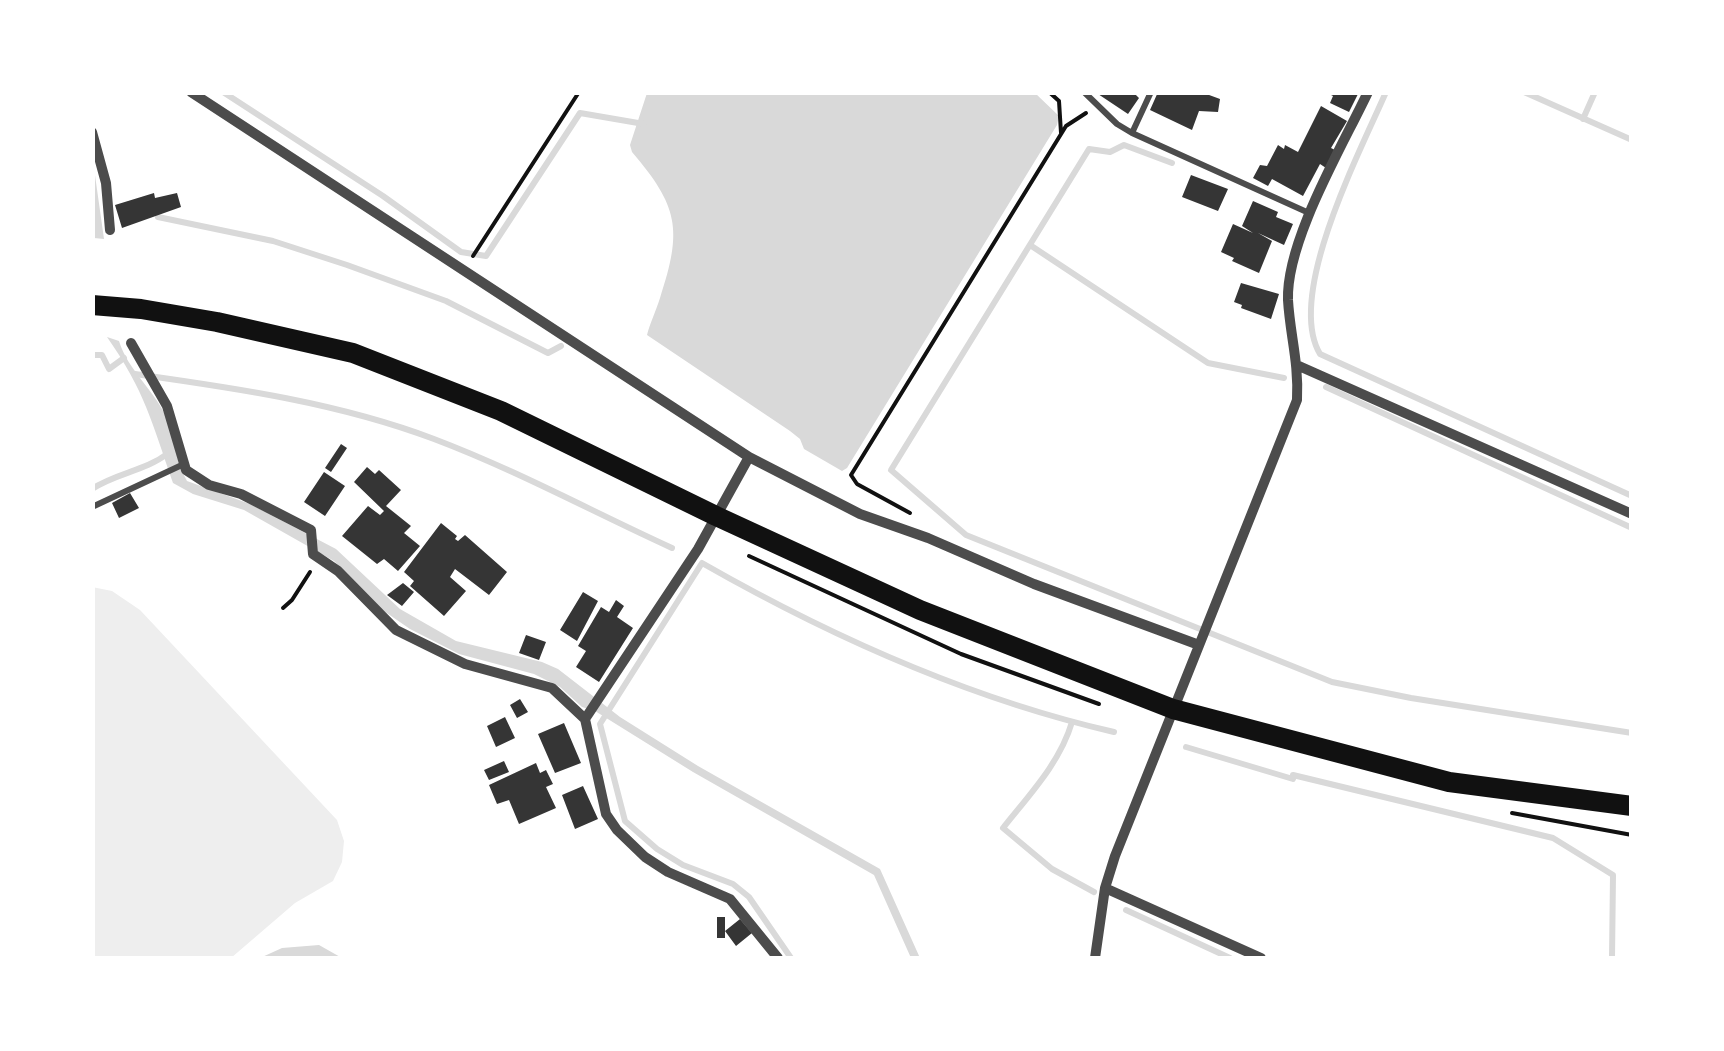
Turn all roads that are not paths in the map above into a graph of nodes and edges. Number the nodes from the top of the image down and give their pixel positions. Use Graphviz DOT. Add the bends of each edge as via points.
graph roads {
  1 [pos="191,92"];
  2 [pos="1084,92"];
  3 [pos="1151,92"];
  4 [pos="1368,92"];
  5 [pos="92,132"];
  6 [pos="1132,133"];
  7 [pos="1311,214"];
  8 [pos="110,230"];
  9 [pos="92,305"];
  10 [pos="130,343"];
  11 [pos="1298,366"];
  12 [pos="749,457"];
  13 [pos="182,465"];
  14 [pos="92,507"];
  15 [pos="1632,514"];
  16 [pos="716,516"];
  17 [pos="1199,644"];
  18 [pos="1173,709"];
  19 [pos="585,719"];
  20 [pos="1632,806"];
  21 [pos="1105,888"];
  22 [pos="778,958"];
  23 [pos="1094,958"];
  24 [pos="1261,958"];
  1 -- 12 [label="street"];
  2 -- 6 [label="lane"];
  3 -- 6 [label="lane"];
  4 -- 7 [label="street"];
  5 -- 8 [label="street"];
  6 -- 7 [label="lane"];
  7 -- 11 [label="street" via="1288,299"];
  9 -- 16 [label="highway" via="198,318 353,353 501,411"];
  10 -- 13 [label="street" via="167,406"];
  11 -- 15 [label="street"];
  11 -- 17 [label="street" via="1297,400"];
  12 -- 16 [label="street"];
  12 -- 17 [label="street" via="860,514"];
  13 -- 14 [label="lane"];
  13 -- 19 [label="street" via="209,485 242,494 311,530 316,556 396,630 464,664 552,688"];
  16 -- 18 [label="highway" via="920,610"];
  16 -- 19 [label="street"];
  17 -- 18 [label="street"];
  18 -- 20 [label="highway" via="1449,782"];
  18 -- 21 [label="street"];
  19 -- 22 [label="street" via="606,814 617,830 668,872 730,900"];
  21 -- 23 [label="street"];
  21 -- 24 [label="street"];
}
